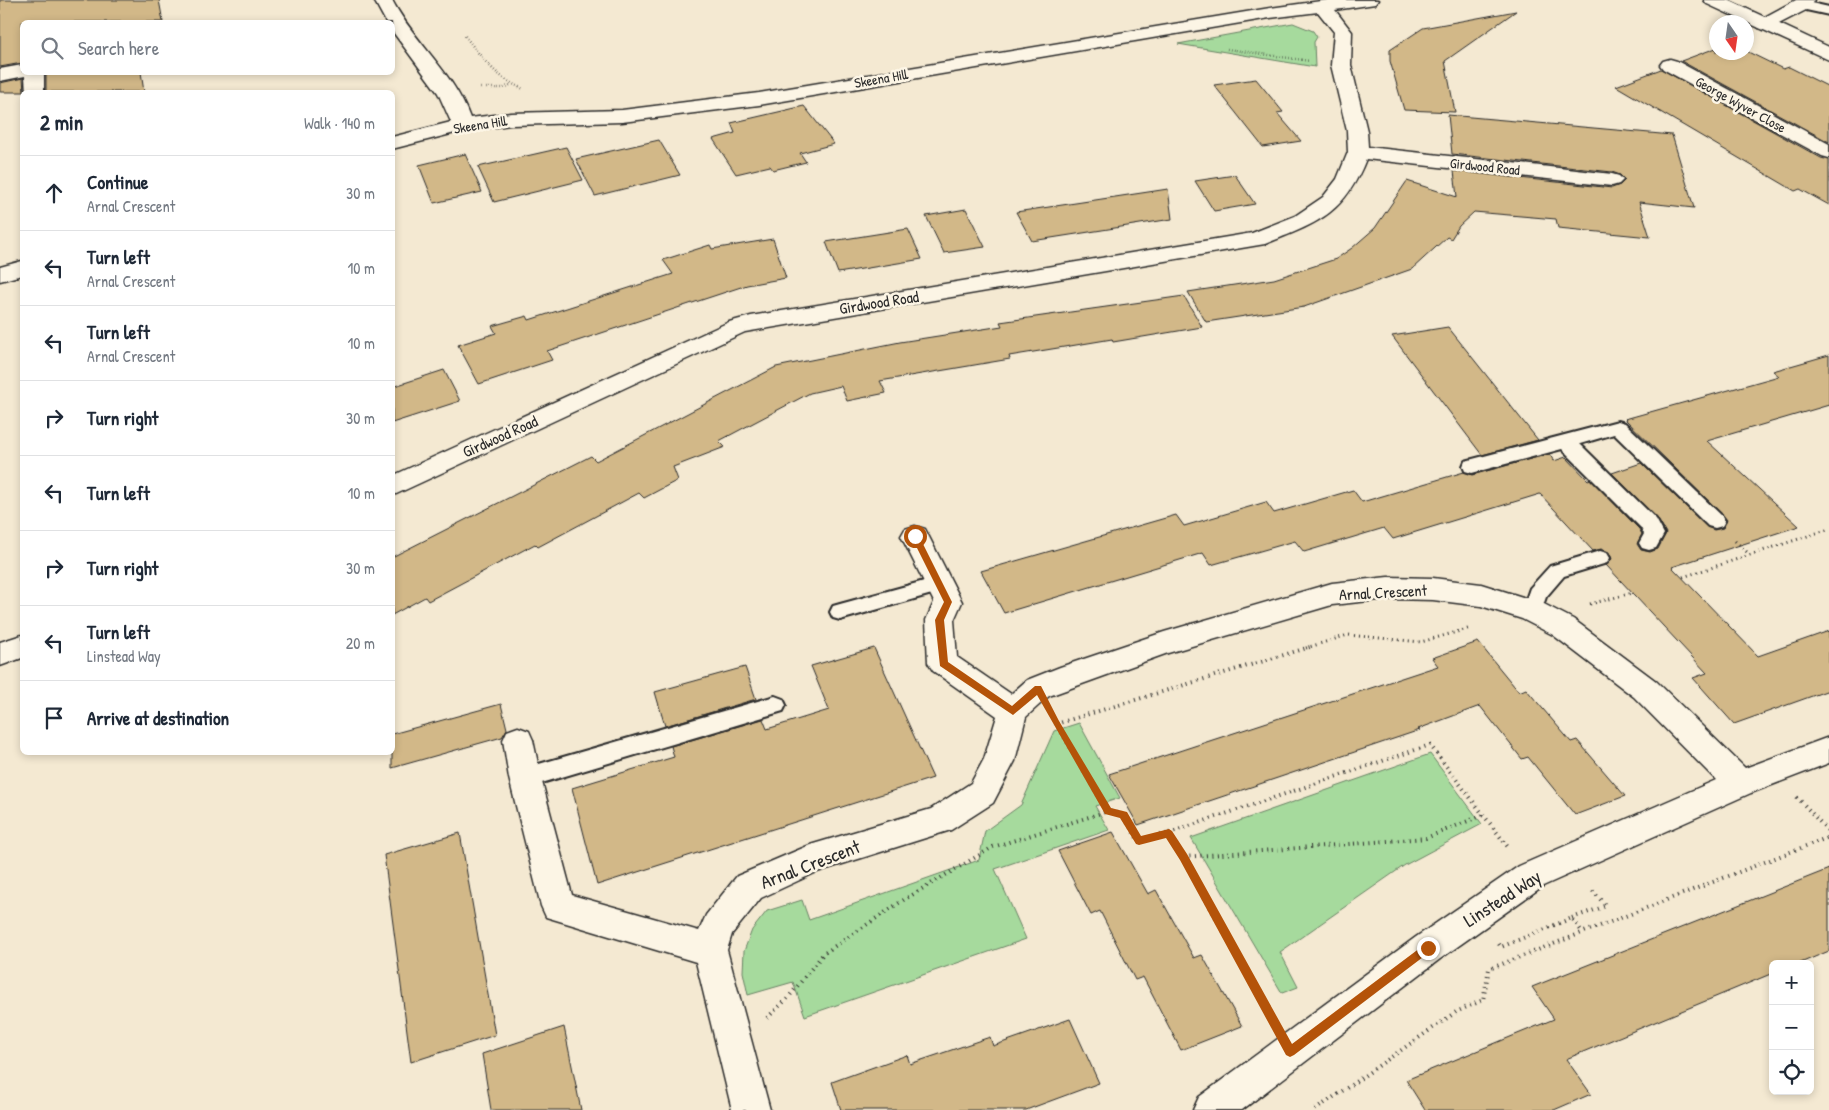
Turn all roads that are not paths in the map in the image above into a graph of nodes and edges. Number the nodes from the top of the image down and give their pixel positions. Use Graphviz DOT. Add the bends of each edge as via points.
graph roads {
  1 [pos="383,0"];
  2 [pos="1369,0"];
  3 [pos="1712,0"];
  4 [pos="1804,2"];
  5 [pos="1323,7"];
  6 [pos="1829,11"];
  7 [pos="394,20"];
  8 [pos="395,21"];
  9 [pos="1765,24"];
  10 [pos="1829,54"];
  11 [pos="1670,65"];
  12 [pos="20,71"];
  13 [pos="0,75"];
  14 [pos="34,75"];
  15 [pos="35,90"];
  16 [pos="462,125"];
  17 [pos="395,142"];
  18 [pos="1824,143"];
  19 [pos="1358,152"];
  20 [pos="1612,180"];
  21 [pos="20,269"];
  22 [pos="0,274"];
  23 [pos="1566,442"];
  24 [pos="1472,466"];
  25 [pos="395,486"];
  26 [pos="1715,521"];
  27 [pos="915,536"];
  28 [pos="1649,543"];
  29 [pos="1600,558"];
  30 [pos="939,585"];
  31 [pos="1532,611"];
  32 [pos="840,612"];
  33 [pos="20,647"];
  34 [pos="0,654"];
  35 [pos="775,705"];
  36 [pos="1013,711"];
  37 [pos="518,740"];
  38 [pos="1829,750"];
  39 [pos="525,778"];
  40 [pos="1740,784"];
  41 [pos="710,950"];
  42 [pos="750,1110"];
  43 [pos="1212,1110"];
  1 -- 7 [label="street"];
  2 -- 5 [label="street, Skeena Hill"];
  3 -- 9 [label="street"];
  4 -- 6 [label="lane"];
  4 -- 9 [label="street"];
  5 -- 16 [label="street, Skeena Hill" via="759,99 622,116 512,119"];
  5 -- 19 [label="street, Girdwood Road" via="1344,32 1341,65 1357,131"];
  8 -- 16 [label="street" via="452,100"];
  9 -- 10 [label="street"];
  11 -- 18 [label="street, George Wyver Close"];
  12 -- 13 [label="street"];
  14 -- 15 [label="street"];
  16 -- 17 [label="street, Skeena Hill"];
  19 -- 20 [label="street, Girdwood Road"];
  19 -- 25 [label="street, Girdwood Road" via="1346,180 1331,202 1303,221 1257,239 737,327"];
  21 -- 22 [label="street"];
  23 -- 24 [label="lane"];
  23 -- 26 [label="lane" via="1618,427"];
  23 -- 28 [label="lane" via="1649,524 1654,534"];
  27 -- 30 [label="street"];
  29 -- 31 [label="lane" via="1557,571 1537,594"];
  30 -- 32 [label="lane"];
  30 -- 36 [label="street" via="948,602 940,620 943,663"];
  31 -- 36 [label="street, Arnal Crescent" via="1481,595 1433,589 1388,588 1332,594 1164,643 1070,675 1038,688"];
  31 -- 40 [label="street, Arnal Crescent" via="1563,627 1645,689"];
  33 -- 34 [label="street"];
  35 -- 39 [label="lane"];
  36 -- 41 [label="street, Arnal Crescent" via="998,762 982,793 940,820 810,860 749,887 718,926"];
  37 -- 39 [label="street"];
  38 -- 40 [label="street, Linstead Way"];
  39 -- 41 [label="street" via="558,906"];
  40 -- 43 [label="street, Linstead Way" via="1530,876"];
  41 -- 42 [label="street"];
}
